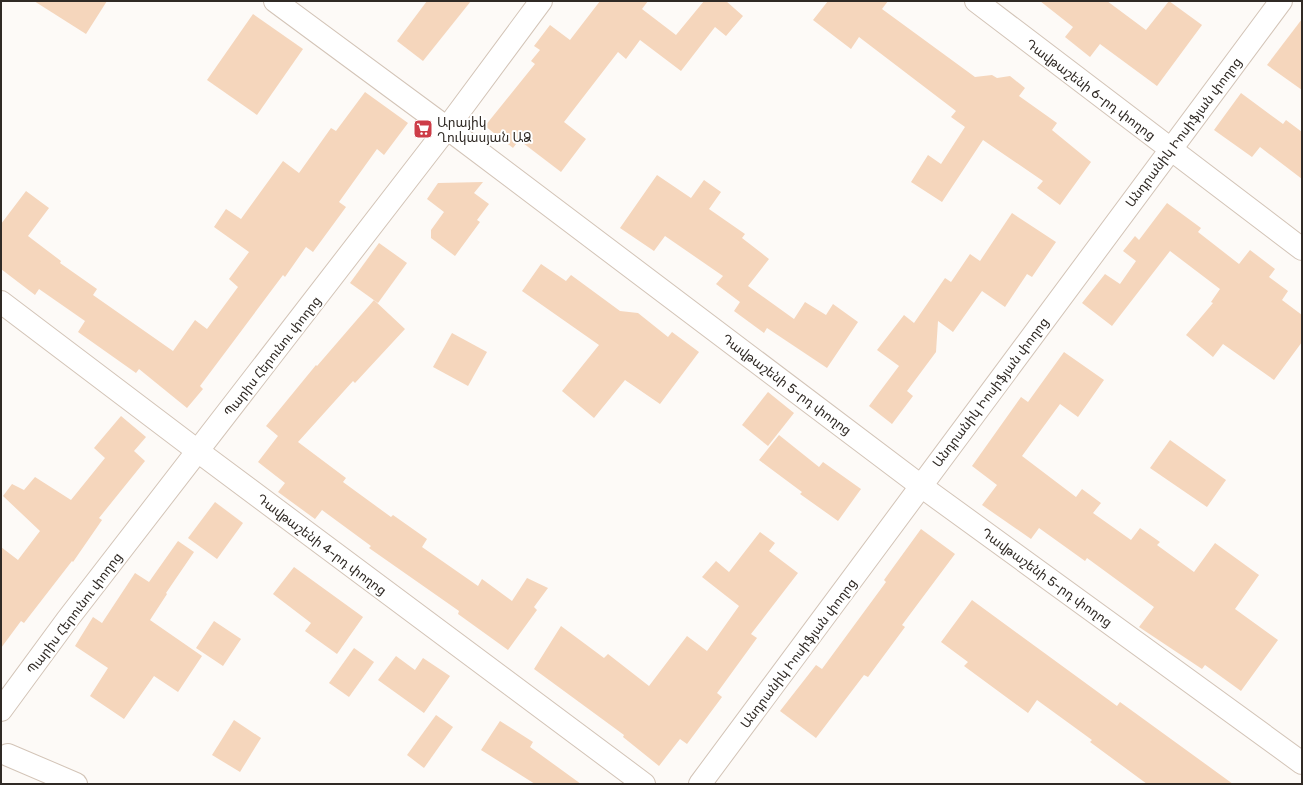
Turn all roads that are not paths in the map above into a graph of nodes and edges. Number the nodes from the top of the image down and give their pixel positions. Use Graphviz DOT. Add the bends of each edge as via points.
graph roads {
  1 [pos="275,1"];
  2 [pos="541,1"];
  3 [pos="976,1"];
  4 [pos="1281,1"];
  5 [pos="447,128"];
  6 [pos="1170,150"];
  7 [pos="1302,249"];
  8 [pos="1,302"];
  9 [pos="199,452"];
  10 [pos="922,486"];
  11 [pos="1,710"];
  12 [pos="4,753"];
  13 [pos="1302,763"];
  14 [pos="52,784"];
  15 [pos="76,784"];
  16 [pos="644,784"];
  17 [pos="700,784"];
  1 -- 5 [label="street, Դավթաշենի 5-րդ փողոց"];
  2 -- 5 [label="street, Պարիս Հերունու փողոց"];
  3 -- 6 [label="street, Դավթաշենի 6-րդ փողոց"];
  4 -- 6 [label="street, Անդրանիկ Իոսիֆյան փողոց"];
  5 -- 9 [label="street, Պարիս Հերունու փողոց"];
  5 -- 10 [label="street, Դավթաշենի 5-րդ փողոց"];
  6 -- 7 [label="street, Դավթաշենի 6-րդ փողոց"];
  6 -- 10 [label="street, Անդրանիկ Իոսիֆյան փողոց"];
  8 -- 9 [label="street, Դավթաշենի 4-րդ փողոց"];
  9 -- 11 [label="street, Պարիս Հերունու փողոց" via="67,620"];
  9 -- 16 [label="street, Դավթաշենի 4-րդ փողոց"];
  10 -- 13 [label="street, Դավթաշենի 5-րդ փողոց"];
  10 -- 17 [label="street, Անդրանիկ Իոսիֆյան փողոց"];
  12 -- 14 [label="street"];
  12 -- 15 [label="street"];
}
